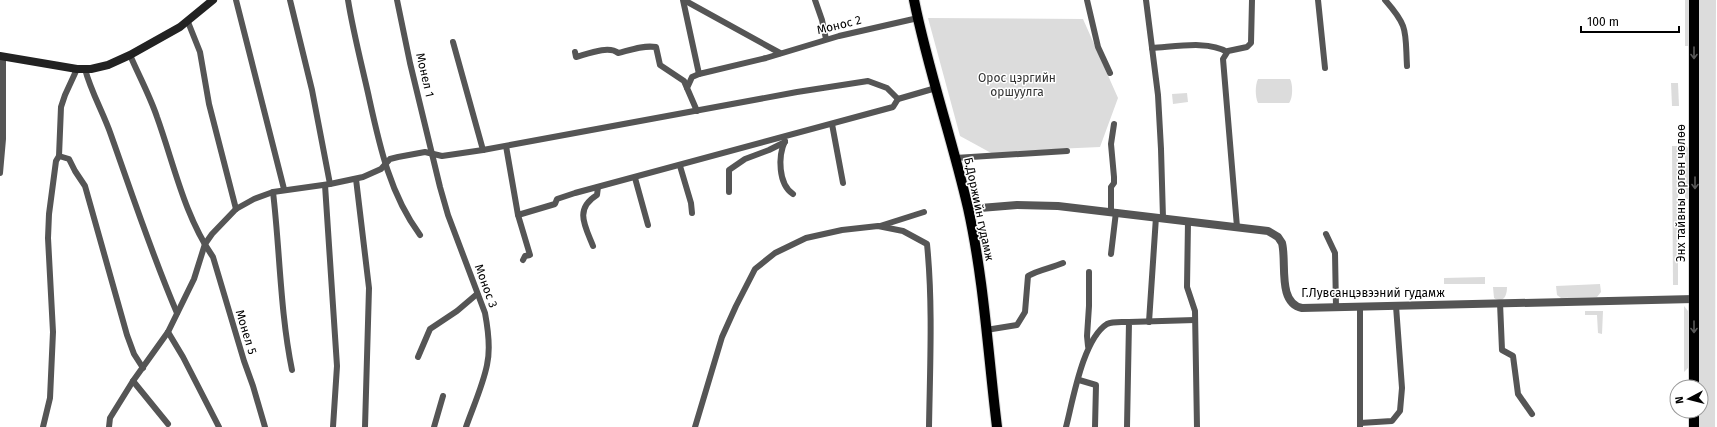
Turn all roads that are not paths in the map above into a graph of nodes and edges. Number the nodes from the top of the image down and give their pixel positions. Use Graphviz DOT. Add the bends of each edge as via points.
graph roads {
  1 [pos="213,0"];
  2 [pos="236,0"];
  3 [pos="290,0"];
  4 [pos="348,0"];
  5 [pos="397,0"];
  6 [pos="684,0"];
  7 [pos="815,0"];
  8 [pos="914,0"];
  9 [pos="1087,0"];
  10 [pos="1146,0"];
  11 [pos="1252,0"];
  12 [pos="1318,0"];
  13 [pos="1385,0"];
  14 [pos="1694,0"];
  15 [pos="918,18"];
  16 [pos="188,22"];
  17 [pos="826,40"];
  18 [pos="453,42"];
  19 [pos="1152,48"];
  20 [pos="575,52"];
  21 [pos="1227,52"];
  22 [pos="780,53"];
  23 [pos="130,55"];
  24 [pos="1,56"];
  25 [pos="1407,66"];
  26 [pos="1325,68"];
  27 [pos="81,69"];
  28 [pos="1110,73"];
  29 [pos="699,74"];
  30 [pos="687,88"];
  31 [pos="936,88"];
  32 [pos="898,99"];
  33 [pos="697,111"];
  34 [pos="832,124"];
  35 [pos="1114,124"];
  36 [pos="787,139"];
  37 [pos="506,146"];
  38 [pos="483,150"];
  39 [pos="1068,151"];
  40 [pos="432,154"];
  41 [pos="59,156"];
  42 [pos="955,158"];
  43 [pos="386,165"];
  44 [pos="680,166"];
  45 [pos="0,172"];
  46 [pos="635,178"];
  47 [pos="356,179"];
  48 [pos="328,184"];
  49 [pos="843,184"];
  50 [pos="598,188"];
  51 [pos="284,189"];
  52 [pos="273,192"];
  53 [pos="729,192"];
  54 [pos="793,194"];
  55 [pos="236,208"];
  56 [pos="968,209"];
  57 [pos="924,212"];
  58 [pos="1113,212"];
  59 [pos="692,213"];
  60 [pos="518,215"];
  61 [pos="1160,218"];
  62 [pos="1188,222"];
  63 [pos="648,225"];
  64 [pos="878,226"];
  65 [pos="1237,228"];
  66 [pos="1326,234"];
  67 [pos="420,235"];
  68 [pos="205,244"];
  69 [pos="593,246"];
  70 [pos="1111,254"];
  71 [pos="523,260"];
  72 [pos="1062,263"];
  73 [pos="1089,272"];
  74 [pos="477,294"];
  75 [pos="1694,299"];
  76 [pos="1500,303"];
  77 [pos="1396,306"];
  78 [pos="1336,307"];
  79 [pos="1360,307"];
  80 [pos="177,313"];
  81 [pos="1195,320"];
  82 [pos="1129,322"];
  83 [pos="1149,322"];
  84 [pos="986,330"];
  85 [pos="168,332"];
  86 [pos="1088,346"];
  87 [pos="418,357"];
  88 [pos="143,368"];
  89 [pos="292,370"];
  90 [pos="1694,379"];
  91 [pos="1079,380"];
  92 [pos="133,381"];
  93 [pos="443,396"];
  94 [pos="1532,414"];
  95 [pos="168,424"];
  96 [pos="1360,425"];
  97 [pos="43,427"];
  98 [pos="109,427"];
  99 [pos="219,427"];
  100 [pos="265,427"];
  101 [pos="334,427"];
  102 [pos="365,427"];
  103 [pos="434,427"];
  104 [pos="466,427"];
  105 [pos="695,427"];
  106 [pos="929,427"];
  107 [pos="997,427"];
  108 [pos="1066,427"];
  109 [pos="1095,427"];
  110 [pos="1127,427"];
  111 [pos="1197,427"];
  1 -- 16 [label="main road"];
  2 -- 51 [label="street"];
  3 -- 48 [label="street" via="312,90"];
  4 -- 43 [label="street"];
  5 -- 40 [label="street, Монел 1"];
  6 -- 22 [label="street"];
  6 -- 29 [label="street"];
  7 -- 17 [label="street"];
  8 -- 15 [label="main road, Б.Доржийн гудамж"];
  9 -- 28 [label="street" via="1098,47"];
  10 -- 19 [label="street"];
  11 -- 21 [label="street" via="1251,43 1248,47"];
  12 -- 26 [label="street"];
  13 -- 25 [label="street" via="1397,13 1404,27"];
  14 -- 75 [label="main road, Энх тайвны өргөн чөлөө, one-way"];
  15 -- 17 [label="street, Монос 2"];
  15 -- 31 [label="main road, Б.Доржийн гудамж"];
  16 -- 23 [label="main road"];
  16 -- 55 [label="street" via="200,52 209,104"];
  17 -- 22 [label="street, Монос 2"];
  18 -- 38 [label="street"];
  19 -- 21 [label="street" via="1206,46"];
  19 -- 61 [label="street" via="1162,149"];
  20 -- 30 [label="street" via="576,57 608,50 615,50 618,53 635,48 656,47 660,65 684,82"];
  21 -- 65 [label="street" via="1223,62"];
  22 -- 29 [label="street, Монос 2"];
  23 -- 27 [label="main road" via="108,65"];
  23 -- 68 [label="street, Монел 5" via="157,116 194,224"];
  24 -- 27 [label="main road"];
  24 -- 45 [label="street" via="3,139"];
  27 -- 41 [label="street" via="64,95 61,106"];
  27 -- 80 [label="street" via="110,132 130,192"];
  29 -- 30 [label="street" via="692,77"];
  30 -- 33 [label="street"];
  31 -- 32 [label="street"];
  31 -- 42 [label="main road, Б.Доржийн гудамж"];
  32 -- 33 [label="street" via="887,88 868,81"];
  32 -- 34 [label="street" via="893,107"];
  33 -- 37 [label="street" via="544,137"];
  34 -- 36 [label="street"];
  34 -- 49 [label="street"];
  35 -- 58 [label="street" via="1111,144"];
  36 -- 44 [label="street"];
  36 -- 53 [label="street" via="769,150 745,159 729,170"];
  36 -- 54 [label="street" via="780,155 780,167 787,190"];
  37 -- 38 [label="street"];
  37 -- 60 [label="street"];
  38 -- 40 [label="street" via="442,156"];
  39 -- 42 [label="street"];
  40 -- 43 [label="street" via="425,152 398,157"];
  40 -- 74 [label="street, Монос 3" via="448,215"];
  41 -- 88 [label="street" via="70,159 87,191 127,335"];
  41 -- 97 [label="street" via="56,161 49,214 53,332 50,398"];
  42 -- 56 [label="main road, Б.Доржийн гудамж"];
  43 -- 47 [label="street"];
  43 -- 67 [label="street" via="392,185 408,218"];
  44 -- 46 [label="street"];
  44 -- 59 [label="street"];
  46 -- 50 [label="street"];
  46 -- 63 [label="street"];
  47 -- 48 [label="street"];
  47 -- 102 [label="street" via="368,288"];
  48 -- 51 [label="street"];
  48 -- 101 [label="street" via="337,366"];
  50 -- 60 [label="street" via="557,199 554,204"];
  50 -- 69 [label="street" via="597,195 589,199 583,212 583,221"];
  51 -- 52 [label="street"];
  52 -- 55 [label="street"];
  52 -- 89 [label="street" via="283,319"];
  55 -- 68 [label="street"];
  56 -- 58 [label="street, Г.Лувсанцэвээний гудамж" via="1017,205"];
  56 -- 84 [label="main road, Б.Доржийн гудамж"];
  57 -- 64 [label="street"];
  58 -- 61 [label="street, Г.Лувсанцэвээний гудамж"];
  58 -- 70 [label="street"];
  60 -- 71 [label="street" via="530,255 525,256"];
  61 -- 62 [label="street, Г.Лувсанцэвээний гудамж"];
  61 -- 83 [label="street"];
  62 -- 65 [label="street, Г.Лувсанцэвээний гудамж"];
  62 -- 81 [label="street" via="1187,287 1194,306"];
  64 -- 105 [label="street" via="806,238 775,253 755,269 722,337"];
  64 -- 106 [label="street" via="903,231 927,244 930,271"];
  65 -- 78 [label="street, Г.Лувсанцэвээний гудамж" via="1268,231 1280,238 1287,293 1291,303 1302,308"];
  66 -- 78 [label="street" via="1335,253"];
  68 -- 80 [label="street" via="194,279"];
  68 -- 100 [label="street, Монел 5" via="213,257"];
  72 -- 84 [label="street" via="1028,276 1025,312 1017,326"];
  73 -- 86 [label="street"];
  74 -- 87 [label="street" via="458,311 430,329"];
  74 -- 104 [label="street, Монос 3" via="485,313 489,341 488,365"];
  75 -- 76 [label="street, Г.Лувсанцэвээний гудамж"];
  75 -- 90 [label="main road, Энх тайвны өргөн чөлөө, one-way"];
  76 -- 77 [label="street, Г.Лувсанцэвээний гудамж"];
  76 -- 94 [label="street" via="1502,350 1513,356 1518,394"];
  77 -- 79 [label="street, Г.Лувсанцэвээний гудамж"];
  77 -- 96 [label="street" via="1402,388 1400,410 1392,421"];
  78 -- 79 [label="street, Г.Лувсанцэвээний гудамж"];
  79 -- 96 [label="street"];
  80 -- 85 [label="street"];
  81 -- 83 [label="street"];
  81 -- 111 [label="street"];
  82 -- 83 [label="street"];
  82 -- 86 [label="street" via="1113,322 1107,325"];
  82 -- 110 [label="street"];
  84 -- 107 [label="main road, Б.Доржийн гудамж"];
  85 -- 88 [label="street"];
  85 -- 99 [label="street"];
  86 -- 91 [label="street"];
  88 -- 92 [label="street"];
  91 -- 108 [label="street"];
  91 -- 109 [label="street" via="1096,385"];
  92 -- 95 [label="street"];
  92 -- 98 [label="street" via="110,418"];
  93 -- 103 [label="street"];
}
